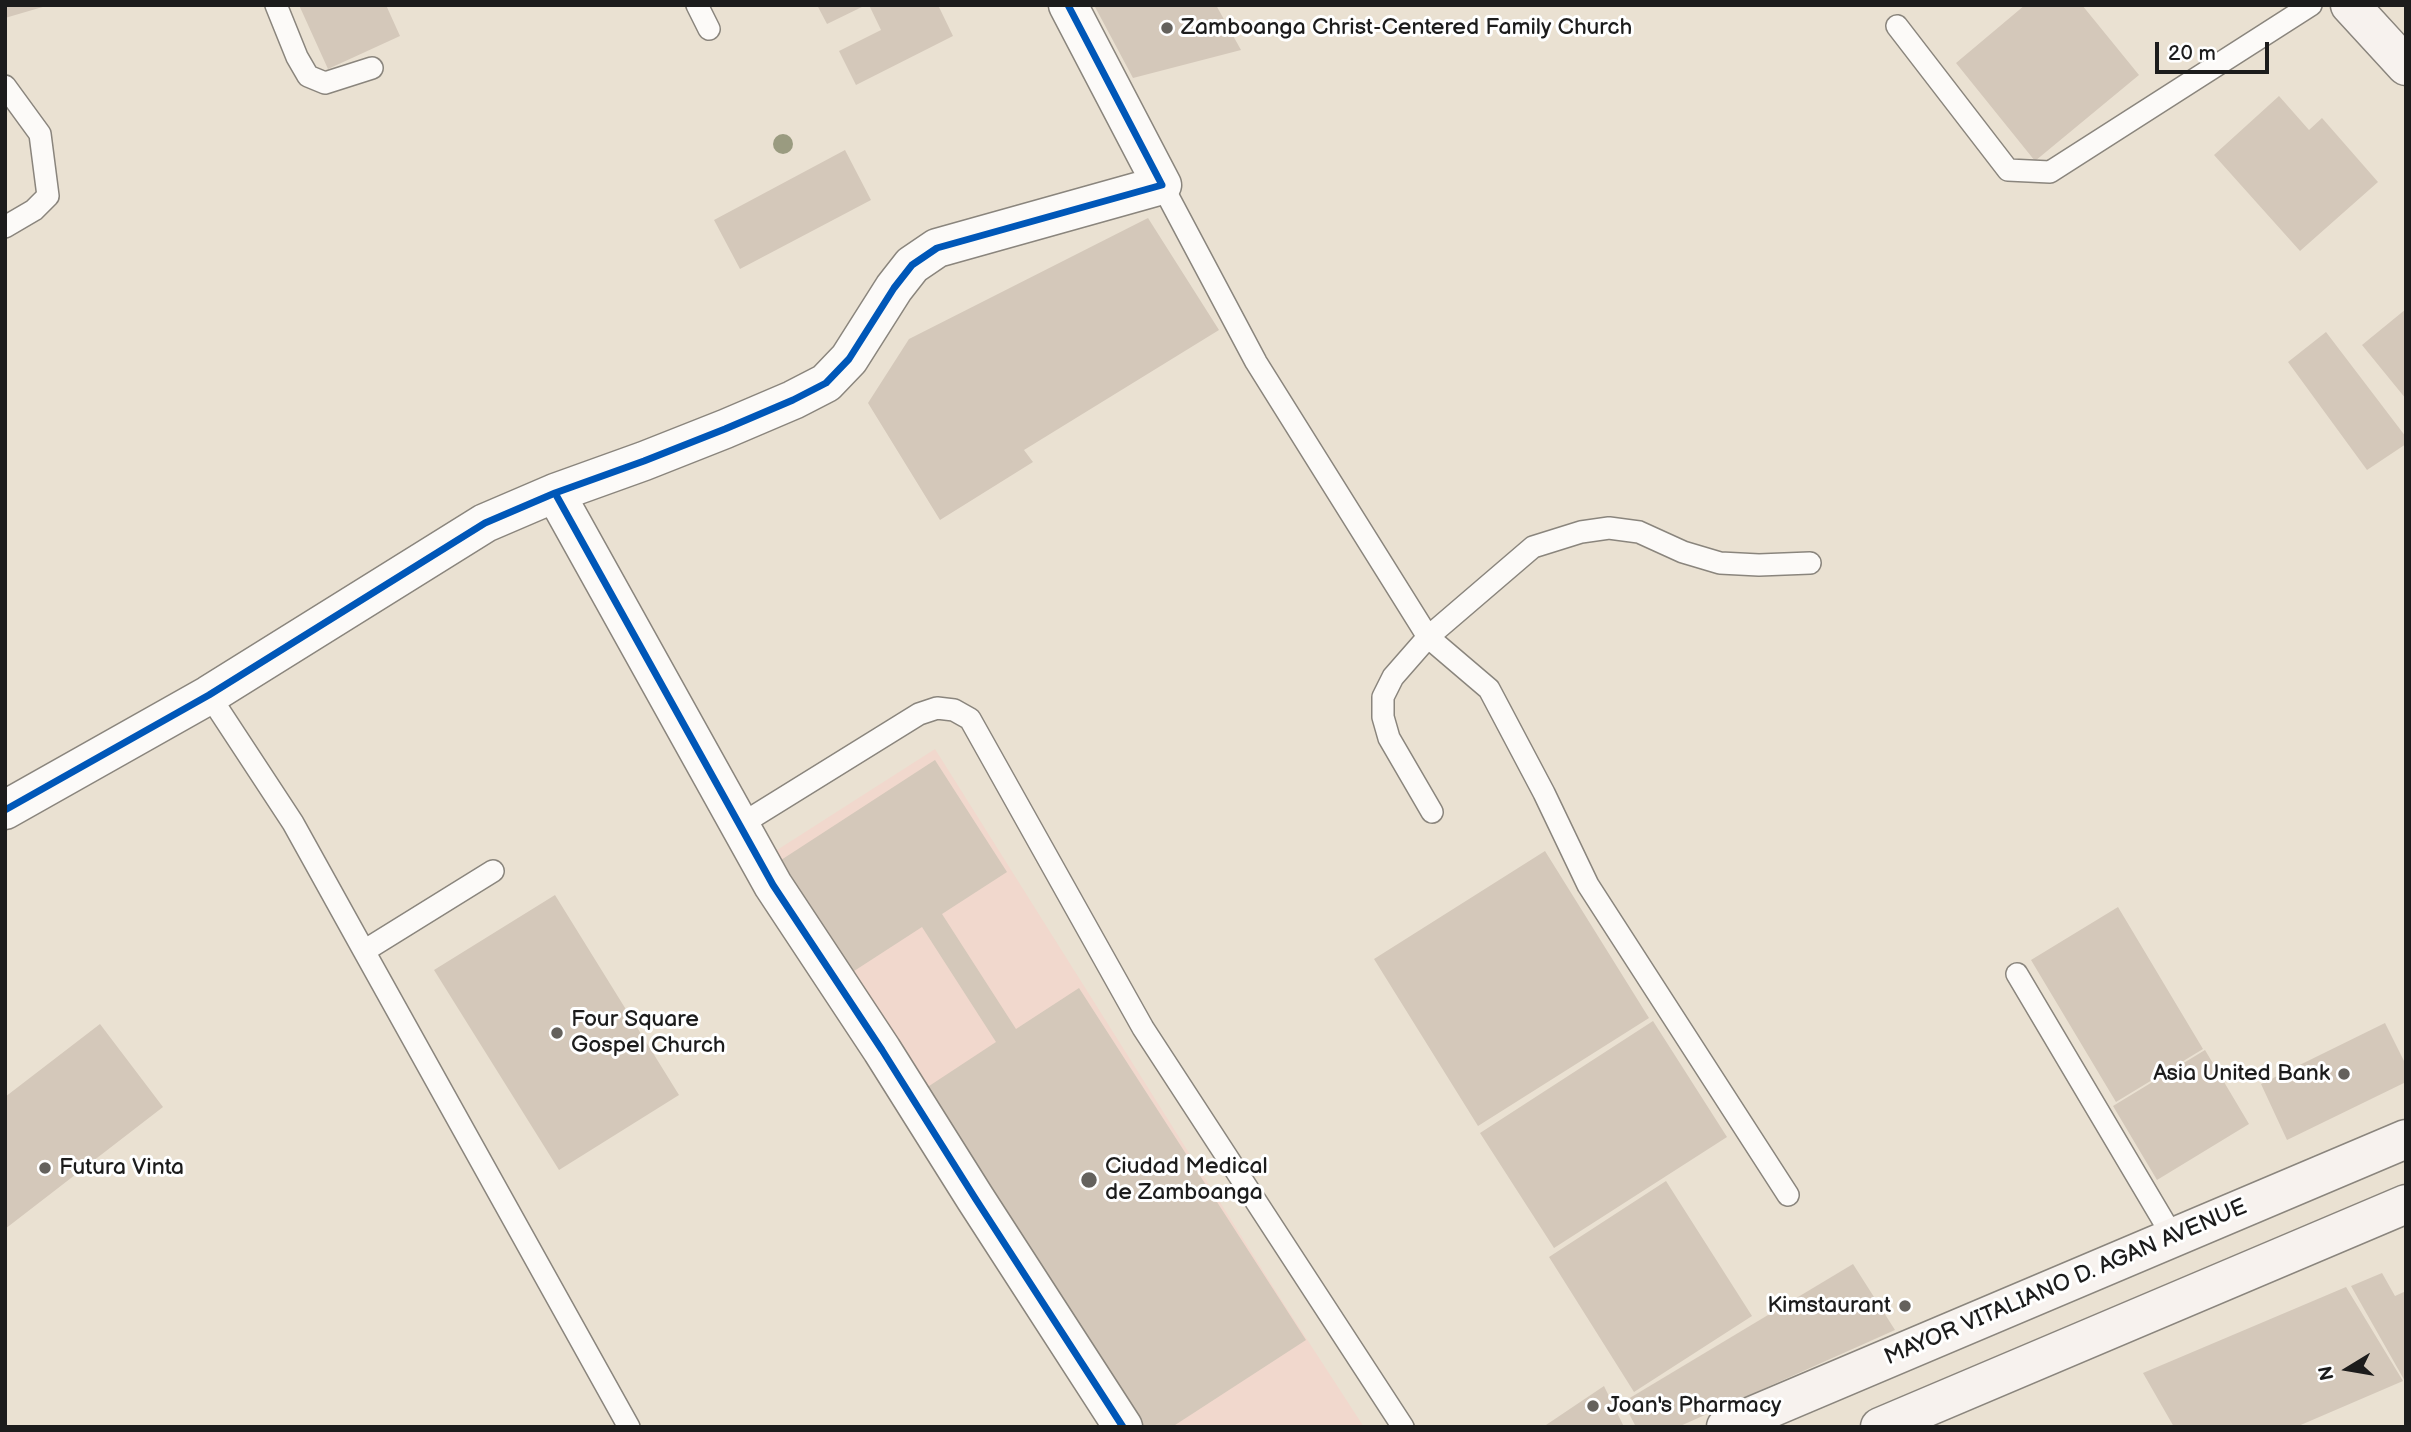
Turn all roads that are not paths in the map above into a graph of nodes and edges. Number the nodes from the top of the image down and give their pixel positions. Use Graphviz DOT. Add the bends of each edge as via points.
graph roads {
  1 [pos="275,5"];
  2 [pos="698,5"];
  3 [pos="1068,5"];
  4 [pos="2311,5"];
  5 [pos="2350,5"];
  6 [pos="1897,26"];
  7 [pos="709,29"];
  8 [pos="2406,66"];
  9 [pos="372,68"];
  10 [pos="5,86"];
  11 [pos="1162,185"];
  12 [pos="5,227"];
  13 [pos="555,493"];
  14 [pos="1810,563"];
  15 [pos="1427,637"];
  16 [pos="209,695"];
  17 [pos="5,810"];
  18 [pos="1432,812"];
  19 [pos="740,825"];
  20 [pos="492,872"];
  21 [pos="364,951"];
  22 [pos="2017,974"];
  23 [pos="2406,1139"];
  24 [pos="1788,1195"];
  25 [pos="2406,1204"];
  26 [pos="2165,1241"];
  27 [pos="2184,1299"];
  28 [pos="629,1427"];
  29 [pos="1123,1427"];
  30 [pos="1404,1427"];
  31 [pos="1726,1427"];
  32 [pos="1880,1427"];
  1 -- 9 [label="lane" via="308,75 325,83"];
  2 -- 7 [label="lane"];
  3 -- 11 [label="street"];
  4 -- 6 [label="lane" via="2050,172 2008,170"];
  5 -- 8 [label="main road"];
  10 -- 12 [label="lane" via="40,134 48,196"];
  11 -- 13 [label="street" via="937,248 912,265 849,359 826,383 725,429"];
  11 -- 15 [label="lane" via="1256,362"];
  13 -- 16 [label="street" via="485,523"];
  13 -- 19 [label="street"];
  14 -- 15 [label="lane" via="1720,563 1639,532 1609,528 1581,532 1533,547"];
  15 -- 18 [label="lane" via="1382,697 1388,738"];
  15 -- 24 [label="lane" via="1489,689 1588,885"];
  16 -- 17 [label="street"];
  16 -- 21 [label="lane" via="293,822"];
  19 -- 29 [label="street" via="773,885"];
  19 -- 30 [label="lane" via="919,715 937,708 970,719 1143,1028"];
  20 -- 21 [label="lane"];
  21 -- 28 [label="lane"];
  22 -- 26 [label="lane"];
  23 -- 26 [label="main road, MAYOR VITALIANO D. AGAN AVENUE"];
  25 -- 27 [label="main road"];
  26 -- 27 [label="main road"];
  26 -- 31 [label="main road, MAYOR VITALIANO D. AGAN AVENUE"];
  27 -- 32 [label="main road"];
}
